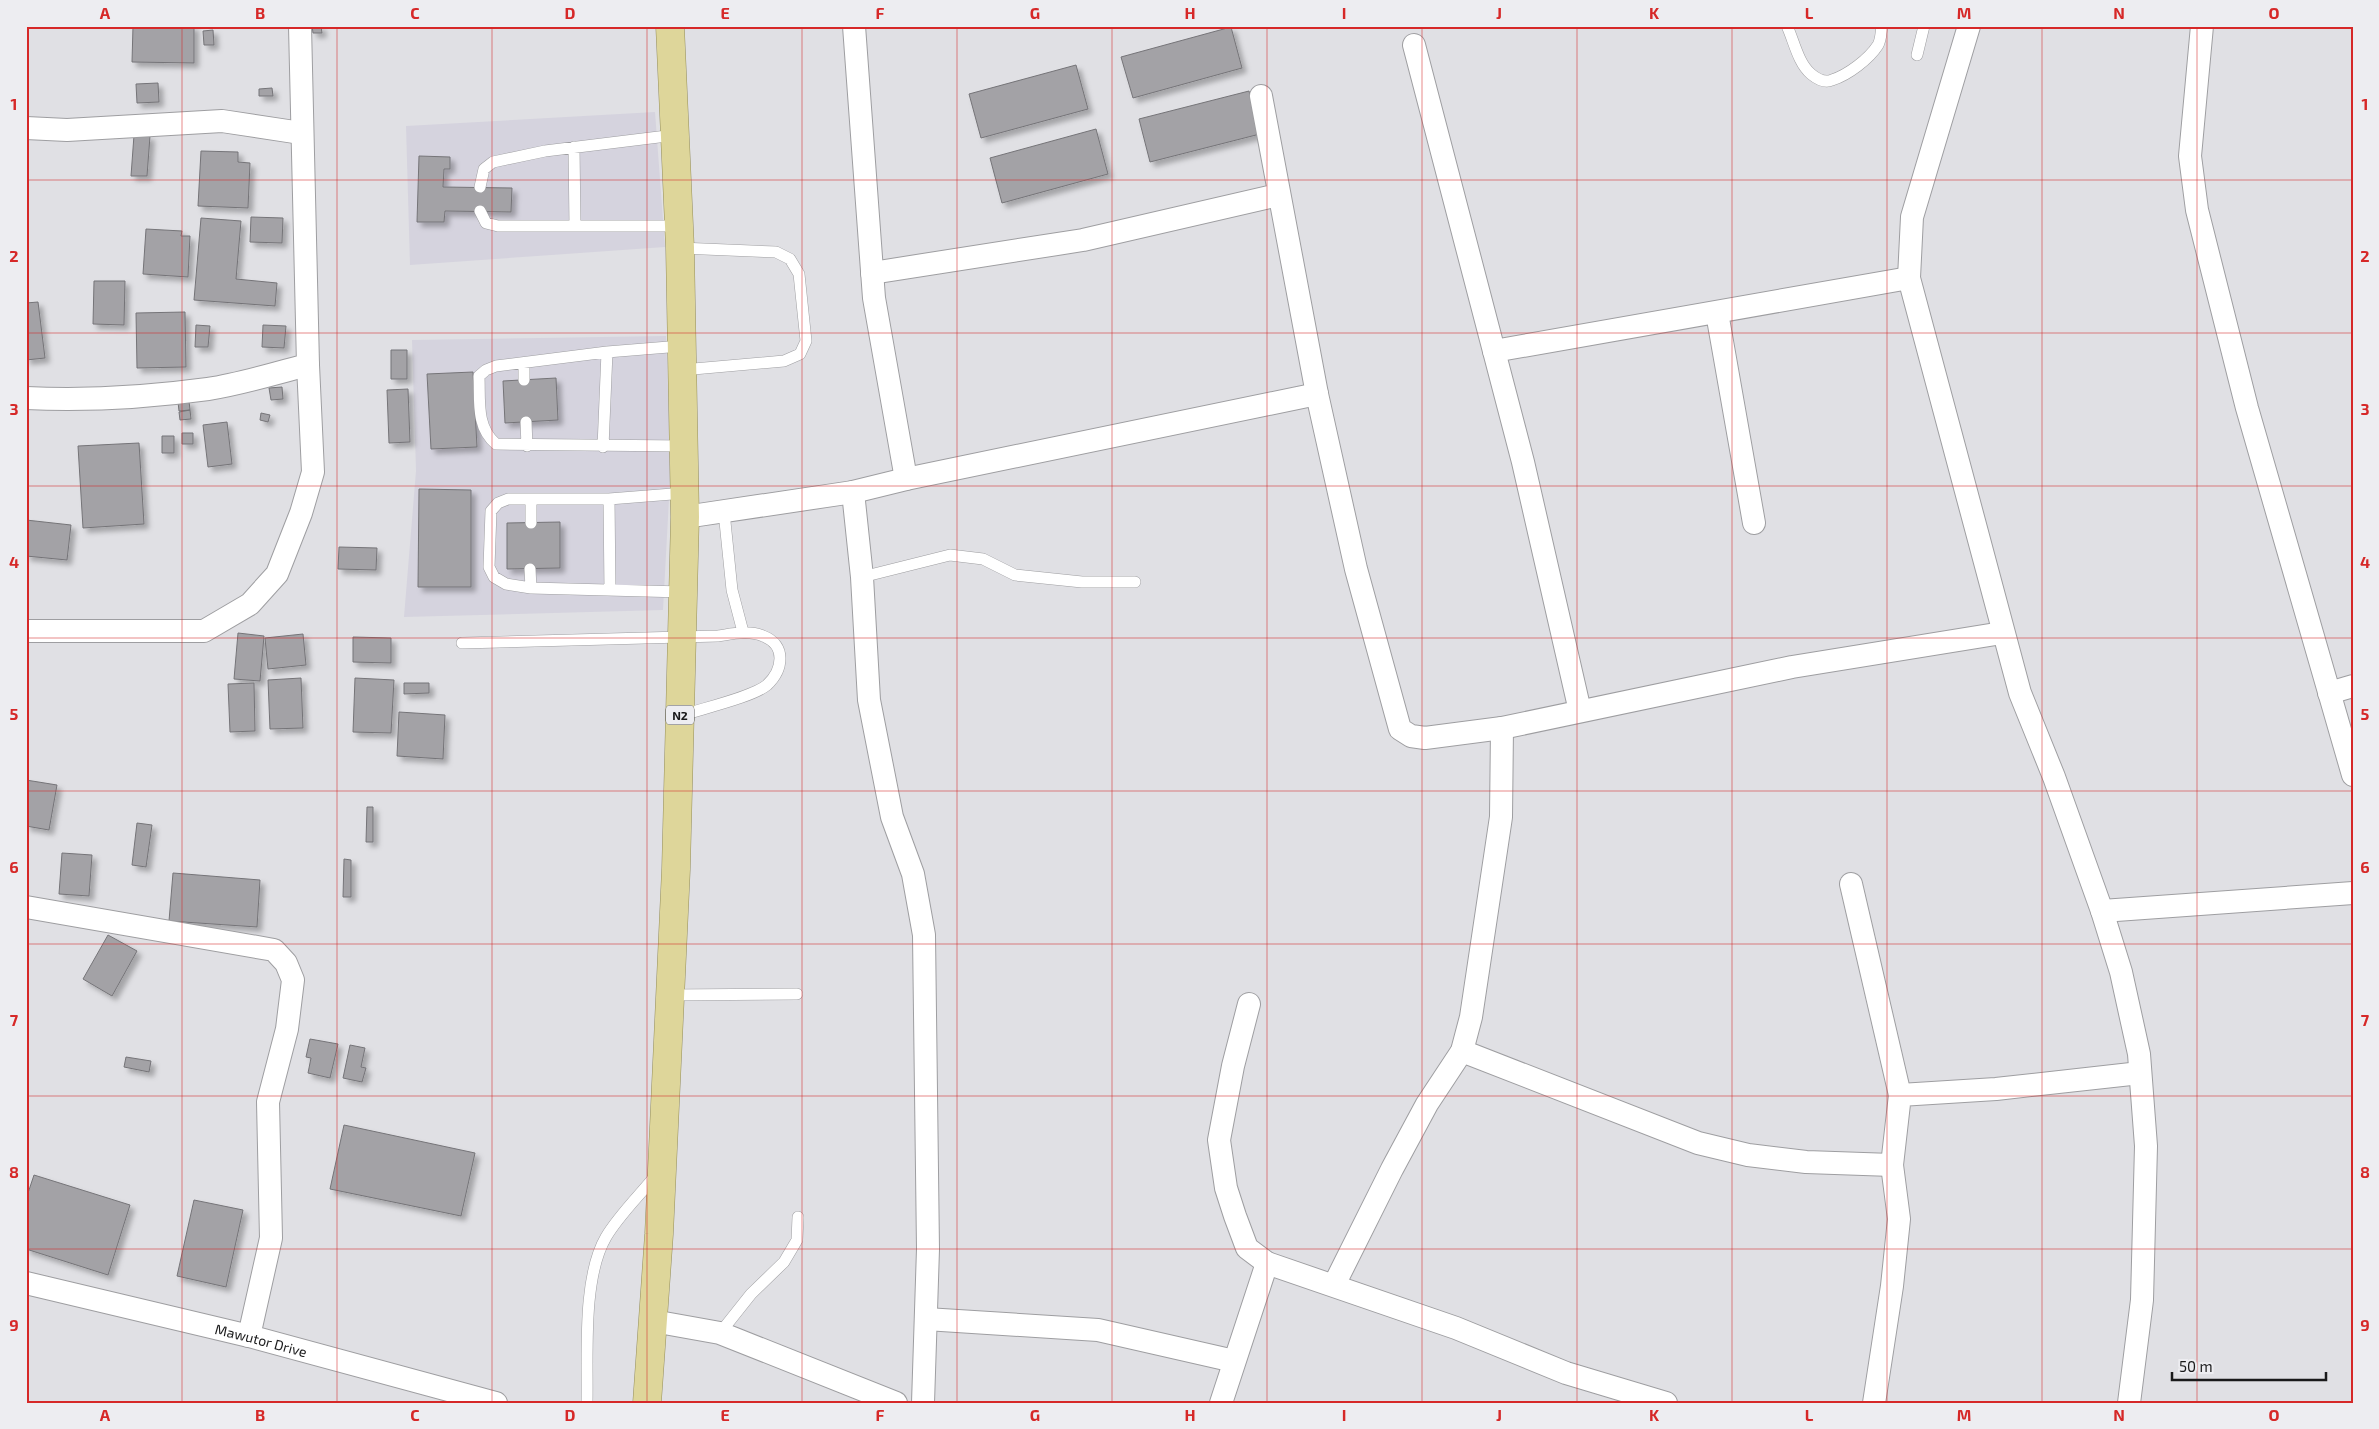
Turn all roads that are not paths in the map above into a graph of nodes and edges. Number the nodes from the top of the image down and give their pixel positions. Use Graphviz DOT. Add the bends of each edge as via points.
graph roads {
  1 [pos="300,26"];
  2 [pos="670,26"];
  3 [pos="854,26"];
  4 [pos="1787,26"];
  5 [pos="1882,26"];
  6 [pos="1924,26"];
  7 [pos="1969,26"];
  8 [pos="2202,26"];
  9 [pos="1414,45"];
  10 [pos="1917,55"];
  11 [pos="1261,96"];
  12 [pos="26,128"];
  13 [pos="301,132"];
  14 [pos="675,135"];
  15 [pos="574,148"];
  16 [pos="480,187"];
  17 [pos="1278,195"];
  18 [pos="480,211"];
  19 [pos="575,226"];
  20 [pos="680,237"];
  21 [pos="872,273"];
  22 [pos="1909,278"];
  23 [pos="1717,312"];
  24 [pos="1494,351"];
  25 [pos="607,352"];
  26 [pos="681,358"];
  27 [pos="524,363"];
  28 [pos="308,365"];
  29 [pos="524,380"];
  30 [pos="1317,394"];
  31 [pos="26,398"];
  32 [pos="526,422"];
  33 [pos="527,446"];
  34 [pos="683,446"];
  35 [pos="603,447"];
  36 [pos="906,479"];
  37 [pos="853,492"];
  38 [pos="531,500"];
  39 [pos="609,500"];
  40 [pos="685,505"];
  41 [pos="724,512"];
  42 [pos="531,523"];
  43 [pos="1754,523"];
  44 [pos="530,569"];
  45 [pos="862,577"];
  46 [pos="1135,582"];
  47 [pos="531,588"];
  48 [pos="610,590"];
  49 [pos="683,592"];
  50 [pos="26,631"];
  51 [pos="744,632"];
  52 [pos="2002,632"];
  53 [pos="682,637"];
  54 [pos="462,643"];
  55 [pos="2353,686"];
  56 [pos="2329,693"];
  57 [pos="1580,710"];
  58 [pos="680,716"];
  59 [pos="1502,728"];
  60 [pos="2353,775"];
  61 [pos="1851,884"];
  62 [pos="2353,893"];
  63 [pos="26,907"];
  64 [pos="2102,911"];
  65 [pos="797,994"];
  66 [pos="670,995"];
  67 [pos="1249,1004"];
  68 [pos="1462,1051"];
  69 [pos="2140,1073"];
  70 [pos="1900,1095"];
  71 [pos="1892,1165"];
  72 [pos="662,1168"];
  73 [pos="798,1217"];
  74 [pos="1268,1263"];
  75 [pos="26,1283"];
  76 [pos="1334,1285"];
  77 [pos="926,1319"];
  78 [pos="653,1321"];
  79 [pos="720,1333"];
  80 [pos="249,1336"];
  81 [pos="1234,1361"];
  82 [pos="496,1403"];
  83 [pos="587,1403"];
  84 [pos="647,1403"];
  85 [pos="896,1403"];
  86 [pos="923,1403"];
  87 [pos="1221,1403"];
  88 [pos="1666,1403"];
  89 [pos="1874,1403"];
  90 [pos="2129,1403"];
  1 -- 13 [label="street"];
  2 -- 14 [label="highway, N2"];
  3 -- 21 [label="street"];
  4 -- 5 [label="lane" via="1809,73 1820,80 1831,81 1870,55 1879,44"];
  6 -- 10 [label="lane"];
  7 -- 22 [label="street" via="1912,217"];
  8 -- 56 [label="street" via="2190,156 2197,210 2247,408"];
  9 -- 24 [label="street"];
  11 -- 17 [label="street"];
  12 -- 13 [label="street" via="67,130 222,121"];
  13 -- 28 [label="street"];
  14 -- 15 [label="lane"];
  14 -- 20 [label="highway, N2"];
  15 -- 16 [label="lane" via="493,162 484,169"];
  15 -- 19 [label="lane"];
  17 -- 21 [label="street" via="1083,240"];
  17 -- 30 [label="street"];
  18 -- 19 [label="lane" via="486,223 498,226"];
  19 -- 20 [label="lane"];
  20 -- 26 [label="highway, N2"];
  20 -- 26 [label="lane" via="776,252 790,259 799,274 806,341 800,354 784,361"];
  21 -- 36 [label="street"];
  22 -- 23 [label="street"];
  22 -- 52 [label="street"];
  23 -- 24 [label="street"];
  23 -- 43 [label="street"];
  24 -- 57 [label="street"];
  25 -- 26 [label="lane"];
  25 -- 27 [label="lane"];
  25 -- 35 [label="lane"];
  26 -- 34 [label="highway, N2"];
  27 -- 29 [label="lane"];
  27 -- 33 [label="lane" via="496,366 479,376 482,427 487,437 496,444"];
  28 -- 31 [label="street" via="210,388 139,395"];
  28 -- 50 [label="street" via="313,472 277,574 250,604 204,631"];
  30 -- 36 [label="street"];
  30 -- 59 [label="street" via="1356,569 1400,729 1411,736 1424,738"];
  32 -- 33 [label="lane"];
  33 -- 35 [label="lane"];
  34 -- 35 [label="lane"];
  34 -- 40 [label="highway, N2"];
  36 -- 37 [label="street"];
  37 -- 41 [label="street"];
  37 -- 45 [label="street"];
  38 -- 39 [label="lane"];
  38 -- 42 [label="lane"];
  38 -- 47 [label="lane" via="508,499 498,503 492,511 489,567 494,577 506,584"];
  39 -- 40 [label="lane"];
  39 -- 48 [label="lane"];
  40 -- 41 [label="street"];
  40 -- 49 [label="highway, N2"];
  41 -- 51 [label="lane" via="732,590"];
  44 -- 47 [label="lane"];
  45 -- 46 [label="lane" via="950,555 983,559 1015,575 1082,582"];
  45 -- 77 [label="street" via="869,700 892,818 913,874 924,935"];
  47 -- 48 [label="lane"];
  48 -- 49 [label="lane"];
  49 -- 53 [label="highway, N2"];
  51 -- 53 [label="lane"];
  51 -- 58 [label="lane" via="763,635 777,645 782,659 778,672 766,686 744,696"];
  52 -- 57 [label="street" via="1792,667"];
  52 -- 64 [label="street" via="2020,693"];
  53 -- 54 [label="lane"];
  53 -- 58 [label="highway, N2"];
  55 -- 56 [label="street"];
  56 -- 60 [label="street"];
  57 -- 59 [label="street"];
  58 -- 66 [label="highway, N2"];
  59 -- 68 [label="street" via="1500,817 1471,1017"];
  61 -- 70 [label="street"];
  62 -- 64 [label="street"];
  63 -- 80 [label="street" via="274,950 286,963 293,980 287,1029 268,1102 271,1238"];
  64 -- 69 [label="street" via="2120,972 2139,1054"];
  65 -- 66 [label="lane"];
  66 -- 72 [label="highway, N2"];
  67 -- 74 [label="street" via="1219,1140 1234,1216 1247,1248"];
  68 -- 71 [label="street" via="1698,1143 1806,1162"];
  68 -- 76 [label="street" via="1409,1136"];
  69 -- 70 [label="street" via="1996,1089"];
  69 -- 90 [label="street" via="2146,1146 2142,1300"];
  70 -- 71 [label="street"];
  71 -- 89 [label="street" via="1899,1219"];
  72 -- 78 [label="highway, N2"];
  72 -- 83 [label="lane" via="606,1237 596,1258 589,1303"];
  73 -- 79 [label="lane" via="797,1240 784,1262 751,1294"];
  74 -- 76 [label="street"];
  74 -- 81 [label="street"];
  75 -- 80 [label="street, Mawutor Drive"];
  76 -- 88 [label="street" via="1456,1328 1566,1374"];
  77 -- 81 [label="street" via="1098,1330"];
  77 -- 86 [label="street"];
  78 -- 79 [label="street"];
  78 -- 84 [label="highway, N2"];
  79 -- 85 [label="street"];
  80 -- 82 [label="street, Mawutor Drive"];
  81 -- 87 [label="street"];
}
